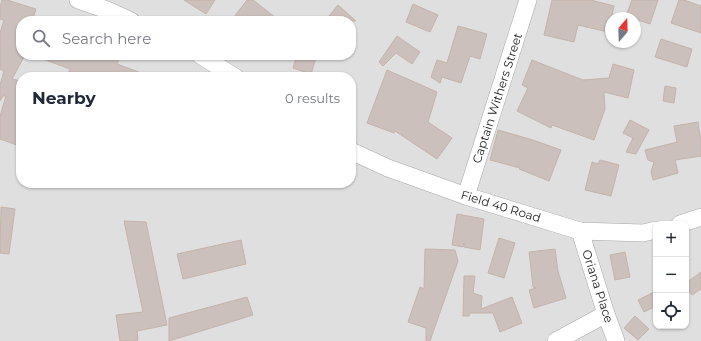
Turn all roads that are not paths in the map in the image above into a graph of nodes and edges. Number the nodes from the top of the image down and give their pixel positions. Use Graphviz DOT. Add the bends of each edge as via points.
graph roads {
  1 [pos="78,0"];
  2 [pos="528,0"];
  3 [pos="120,16"];
  4 [pos="208,60"];
  5 [pos="227,72"];
  6 [pos="356,153"];
  7 [pos="466,196"];
  8 [pos="701,217"];
  9 [pos="689,221"];
  10 [pos="580,231"];
  11 [pos="653,231"];
  12 [pos="606,314"];
  13 [pos="556,341"];
  14 [pos="616,341"];
  1 -- 3 [label="street"];
  2 -- 7 [label="street, Captain Withers Street"];
  4 -- 5 [label="street"];
  6 -- 7 [label="street, Field 40 Road" via="388,168"];
  7 -- 10 [label="street, Field 40 Road"];
  8 -- 9 [label="street"];
  10 -- 11 [label="street, Field 40 Road" via="643,233"];
  10 -- 12 [label="street, Oriana Place"];
  12 -- 13 [label="street"];
  12 -- 14 [label="street, Oriana Place"];
}
